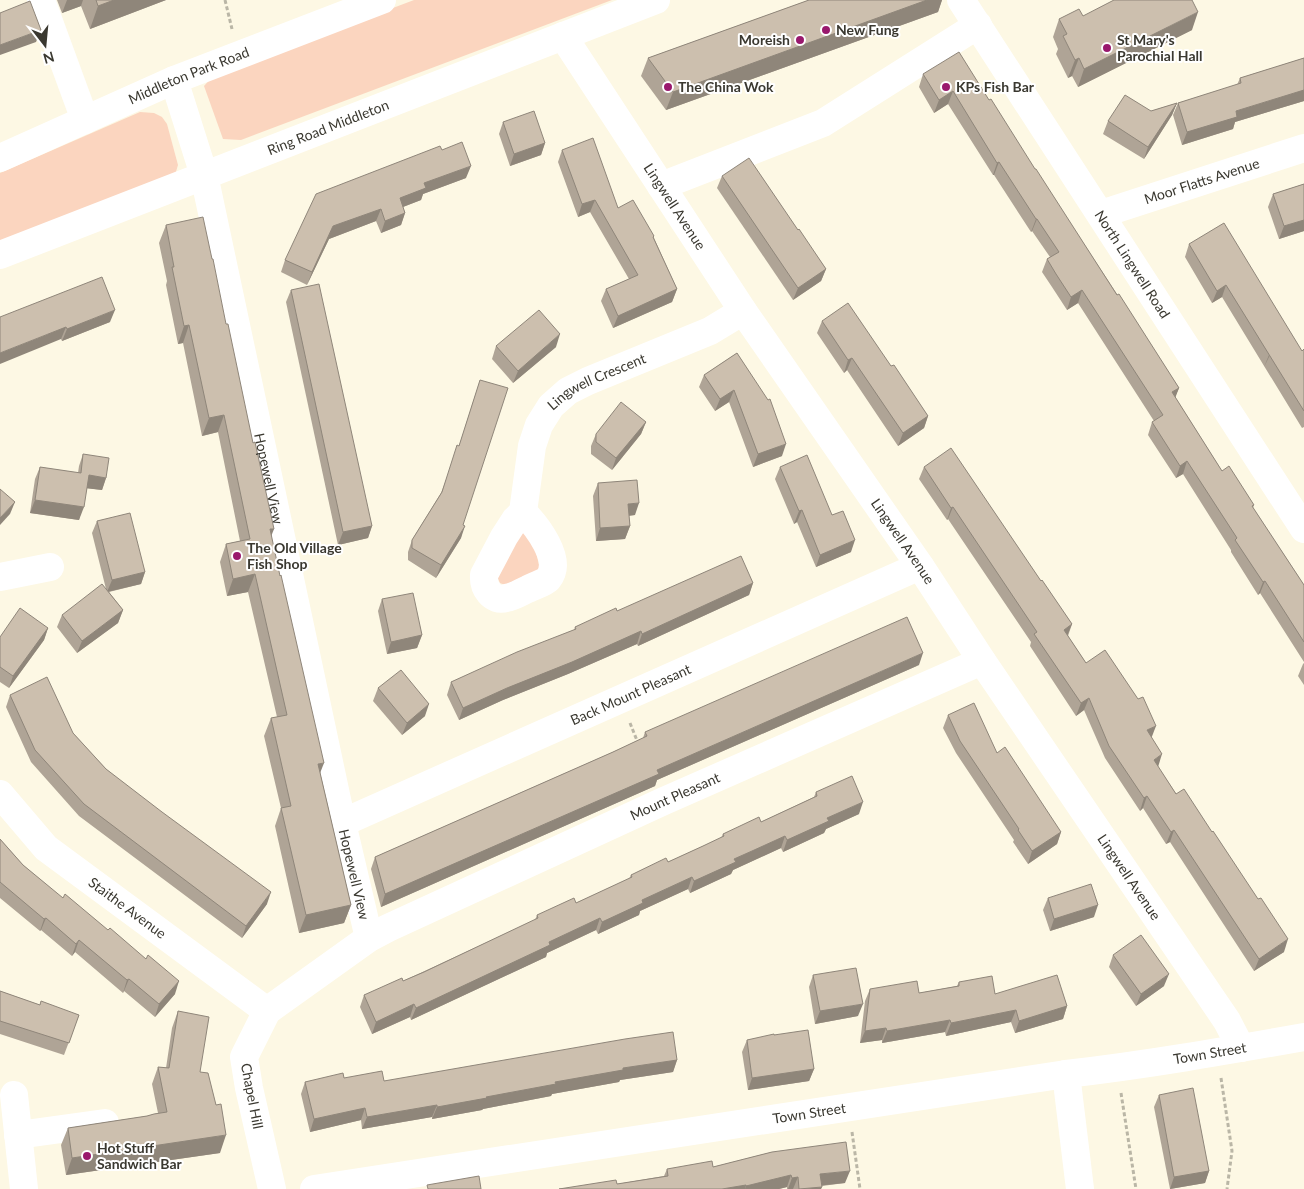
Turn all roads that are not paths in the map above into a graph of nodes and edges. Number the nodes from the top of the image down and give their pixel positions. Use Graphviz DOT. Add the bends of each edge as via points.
graph roads {
  1 [pos="41,0"];
  2 [pos="382,0"];
  3 [pos="656,0"];
  4 [pos="961,0"];
  5 [pos="978,25"];
  6 [pos="563,36"];
  7 [pos="174,80"];
  8 [pos="85,120"];
  9 [pos="1304,148"];
  10 [pos="0,158"];
  11 [pos="204,175"];
  12 [pos="661,186"];
  13 [pos="1101,214"];
  14 [pos="0,255"];
  15 [pos="743,312"];
  16 [pos="523,512"];
  17 [pos="1304,529"];
  18 [pos="920,566"];
  19 [pos="50,567"];
  20 [pos="0,577"];
  21 [pos="982,661"];
  22 [pos="0,794"];
  23 [pos="342,823"];
  24 [pos="369,938"];
  25 [pos="267,1011"];
  26 [pos="1304,1037"];
  27 [pos="1229,1050"];
  28 [pos="1066,1074"];
  29 [pos="14,1095"];
  30 [pos="130,1119"];
  31 [pos="18,1135"];
  32 [pos="321,1188"];
  33 [pos="24,1189"];
  34 [pos="272,1189"];
  35 [pos="1080,1189"];
  1 -- 8 [label="street"];
  2 -- 7 [label="street, Middleton Park Road"];
  3 -- 6 [label="street, Ring Road Middleton"];
  4 -- 5 [label="street, North Lingwell Road"];
  5 -- 12 [label="street" via="823,123"];
  5 -- 13 [label="street, North Lingwell Road"];
  6 -- 11 [label="street, Ring Road Middleton"];
  6 -- 12 [label="street, Lingwell Avenue"];
  7 -- 8 [label="street, Middleton Park Road"];
  7 -- 11 [label="street, Hopewell View"];
  8 -- 10 [label="street, Middleton Park Road"];
  9 -- 13 [label="street, Moor Flatts Avenue"];
  11 -- 14 [label="street, Ring Road Middleton"];
  11 -- 23 [label="street, Hopewell View"];
  12 -- 15 [label="street, Lingwell Avenue"];
  13 -- 17 [label="street, North Lingwell Road"];
  15 -- 16 [label="street, Lingwell Crescent" via="710,331 581,384 551,406 539,425 532,446"];
  15 -- 18 [label="street, Lingwell Avenue"];
  18 -- 21 [label="street, Lingwell Avenue"];
  18 -- 23 [label="street, Back Mount Pleasant"];
  19 -- 20 [label="street"];
  21 -- 24 [label="street, Mount Pleasant" via="664,801"];
  21 -- 27 [label="street, Lingwell Avenue" via="1227,1022"];
  22 -- 25 [label="street, Staithe Avenue" via="46,848"];
  23 -- 24 [label="street, Hopewell View"];
  24 -- 25 [label="street, Chapel Hill"];
  25 -- 34 [label="street, Chapel Hill" via="244,1057"];
  26 -- 27 [label="street, Town Street"];
  27 -- 28 [label="street, Town Street"];
  28 -- 32 [label="street, Town Street"];
  28 -- 35 [label="street"];
  29 -- 31 [label="street"];
  30 -- 31 [label="street"];
  31 -- 33 [label="street"];
}
